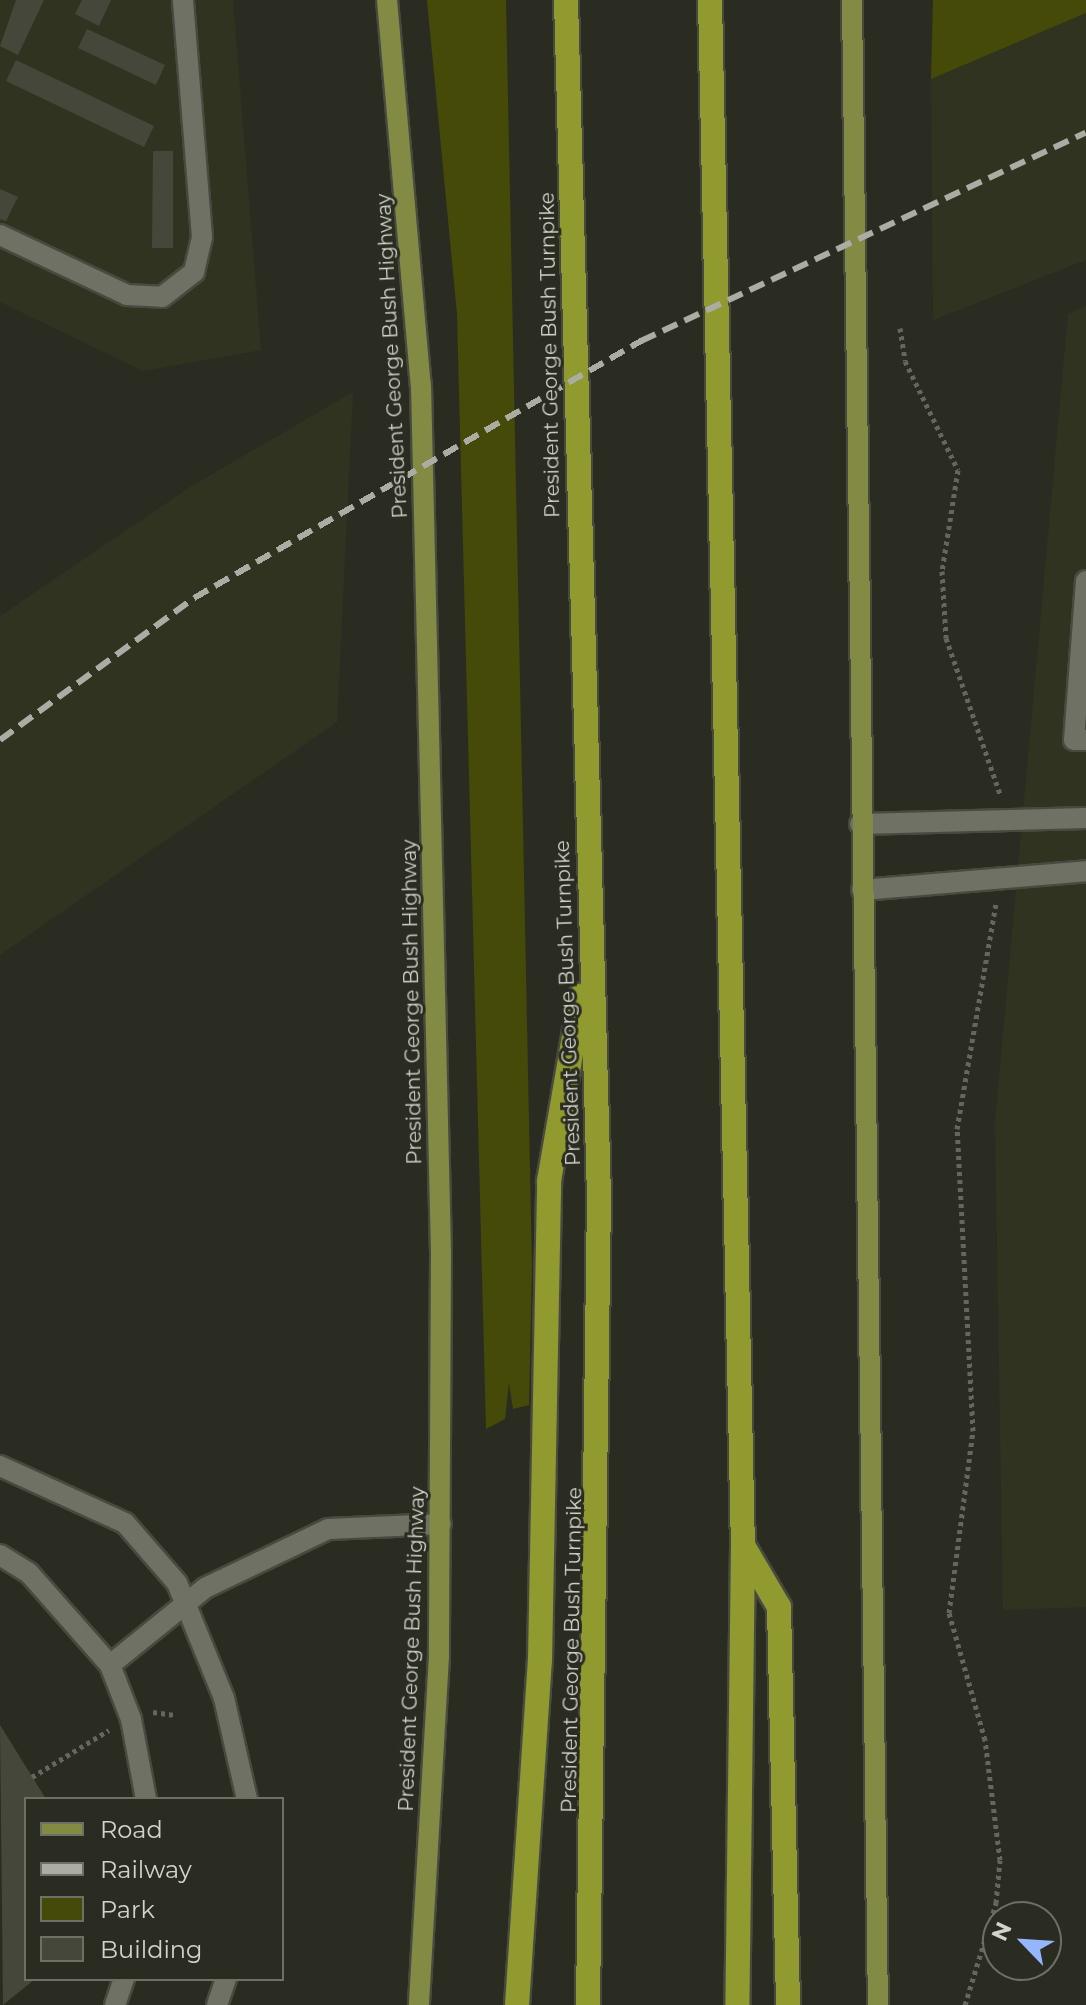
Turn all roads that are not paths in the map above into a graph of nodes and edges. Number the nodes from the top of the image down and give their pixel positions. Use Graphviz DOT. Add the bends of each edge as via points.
graph roads {
  1 [pos="183,0"];
  2 [pos="387,0"];
  3 [pos="566,0"];
  4 [pos="710,0"];
  5 [pos="852,0"];
  6 [pos="0,235"];
  7 [pos="1086,581"];
  8 [pos="1086,740"];
  9 [pos="1086,818"];
  10 [pos="860,824"];
  11 [pos="1086,871"];
  12 [pos="862,890"];
  13 [pos="589,950"];
  14 [pos="0,1466"];
  15 [pos="441,1524"];
  16 [pos="743,1546"];
  17 [pos="0,1555"];
  18 [pos="185,1604"];
  19 [pos="110,1665"];
  20 [pos="146,1797"];
  21 [pos="247,1797"];
  22 [pos="123,1981"];
  23 [pos="225,1981"];
  24 [pos="115,2005"];
  25 [pos="217,2005"];
  26 [pos="419,2005"];
  27 [pos="517,2005"];
  28 [pos="588,2005"];
  29 [pos="737,2005"];
  30 [pos="788,2005"];
  31 [pos="878,2005"];
  1 -- 6 [label="lane" via="202,237 194,272 162,297 127,295"];
  2 -- 15 [label="main road, President George Bush Highway" via="421,385"];
  3 -- 13 [label="highway, President George Bush Turnpike"];
  4 -- 16 [label="highway"];
  5 -- 10 [label="main road"];
  7 -- 8 [label="lane" via="1074,740"];
  9 -- 10 [label="lane"];
  10 -- 12 [label="main road"];
  11 -- 12 [label="lane"];
  12 -- 31 [label="main road"];
  13 -- 27 [label="highway" via="549,1181 540,1660"];
  13 -- 28 [label="highway, President George Bush Turnpike" via="599,1479"];
  14 -- 18 [label="lane" via="125,1523 177,1583"];
  15 -- 18 [label="lane" via="328,1529"];
  15 -- 26 [label="main road, President George Bush Highway"];
  16 -- 29 [label="highway"];
  16 -- 30 [label="highway" via="779,1607"];
  17 -- 19 [label="lane" via="29,1573"];
  18 -- 19 [label="lane"];
  18 -- 21 [label="lane" via="224,1698"];
  19 -- 20 [label="lane" via="131,1719"];
  22 -- 24 [label="lane"];
  23 -- 25 [label="lane"];
}
